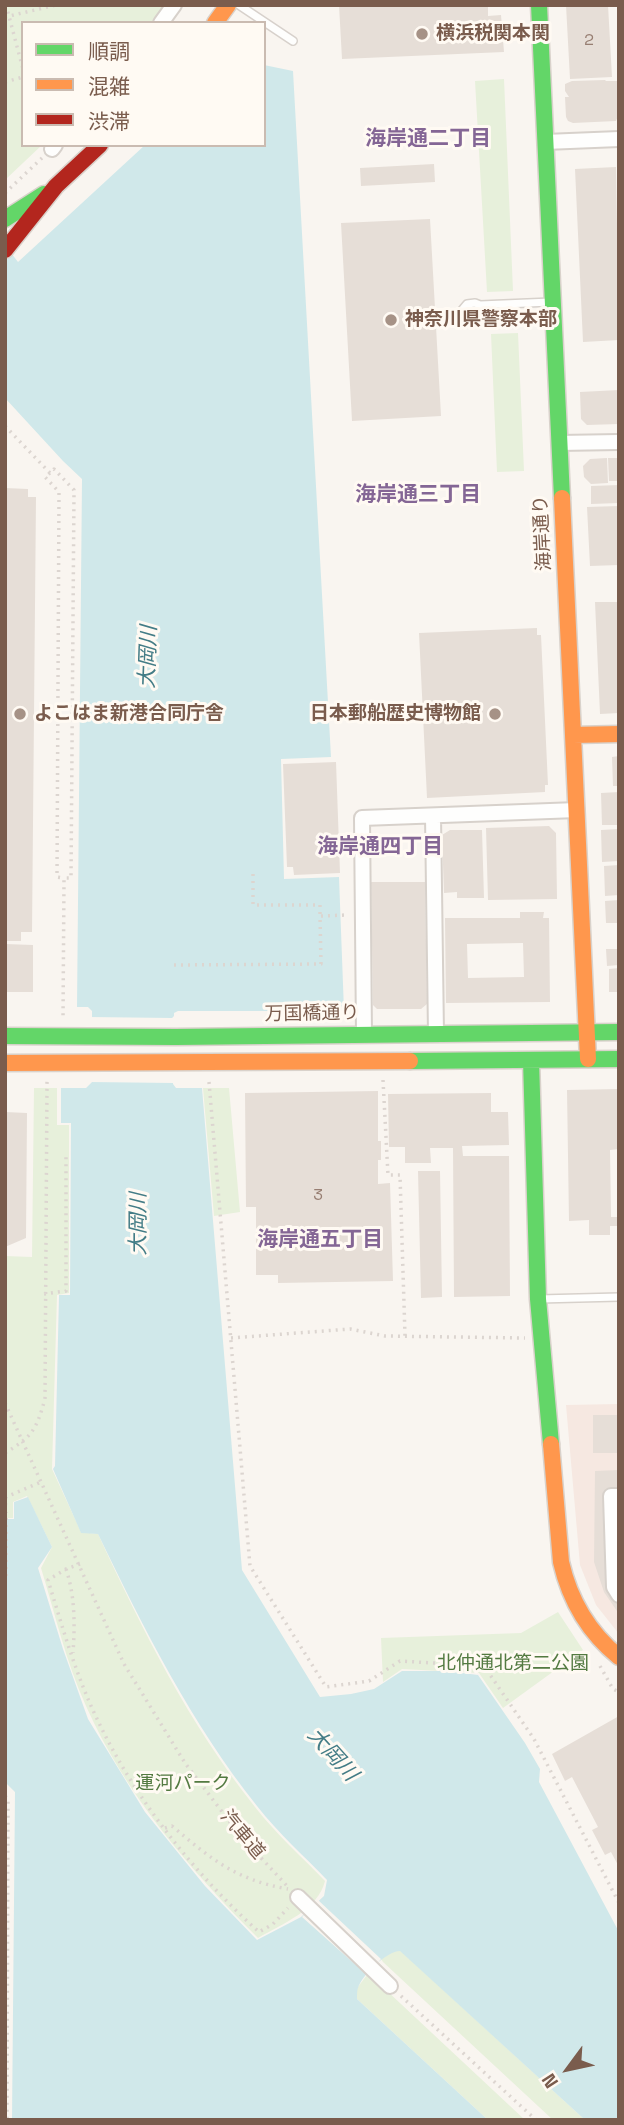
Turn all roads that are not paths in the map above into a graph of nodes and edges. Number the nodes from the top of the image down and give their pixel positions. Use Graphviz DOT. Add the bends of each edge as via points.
graph roads {
  1 [pos="174,5"];
  2 [pos="228,5"];
  3 [pos="239,5"];
  4 [pos="539,5"];
  5 [pos="162,21"];
  6 [pos="216,21"];
  7 [pos="263,21"];
  8 [pos="266,23"];
  9 [pos="293,41"];
  10 [pos="619,139"];
  11 [pos="545,142"];
  12 [pos="98,147"];
  13 [pos="56,186"];
  14 [pos="5,219"];
  15 [pos="9,247"];
  16 [pos="553,310"];
  17 [pos="619,442"];
  18 [pos="559,443"];
  19 [pos="619,734"];
  20 [pos="573,735"];
  21 [pos="577,810"];
  22 [pos="433,816"];
  23 [pos="587,1032"];
  24 [pos="619,1032"];
  25 [pos="436,1034"];
  26 [pos="364,1035"];
  27 [pos="5,1036"];
  28 [pos="588,1059"];
  29 [pos="619,1059"];
  30 [pos="531,1060"];
  31 [pos="5,1063"];
  32 [pos="619,1297"];
  33 [pos="538,1298"];
  34 [pos="619,1496"];
  35 [pos="619,1595"];
  36 [pos="619,1657"];
  37 [pos="294,1894"];
  38 [pos="390,1986"];
  1 -- 5 [label="street"];
  2 -- 6 [label="street"];
  3 -- 7 [label="lane"];
  4 -- 11 [label="street, 海岸通り"];
  8 -- 9 [label="lane"];
  10 -- 11 [label="street"];
  11 -- 16 [label="street, 海岸通り"];
  12 -- 13 [label="street"];
  13 -- 14 [label="street"];
  13 -- 15 [label="street"];
  16 -- 16 [label="lane" via="470,324 462,310 475,303"];
  16 -- 18 [label="street, 海岸通り"];
  17 -- 18 [label="street"];
  18 -- 20 [label="street, 海岸通り"];
  19 -- 20 [label="street"];
  20 -- 21 [label="street, 海岸通り"];
  21 -- 22 [label="street"];
  21 -- 23 [label="street, 海岸通り"];
  22 -- 25 [label="street"];
  22 -- 26 [label="street" via="362,818"];
  23 -- 24 [label="street, 万国橋通り"];
  23 -- 25 [label="street, 万国橋通り"];
  23 -- 28 [label="street, 海岸通り"];
  25 -- 26 [label="street, 万国橋通り"];
  26 -- 27 [label="street, 万国橋通り"];
  28 -- 29 [label="street"];
  28 -- 30 [label="street"];
  30 -- 31 [label="street"];
  30 -- 33 [label="street"];
  32 -- 33 [label="lane"];
  33 -- 36 [label="street" via="564,1578 587,1624"];
  34 -- 35 [label="street" via="611,1496 614,1587"];
  37 -- 38 [label="street"];
}
